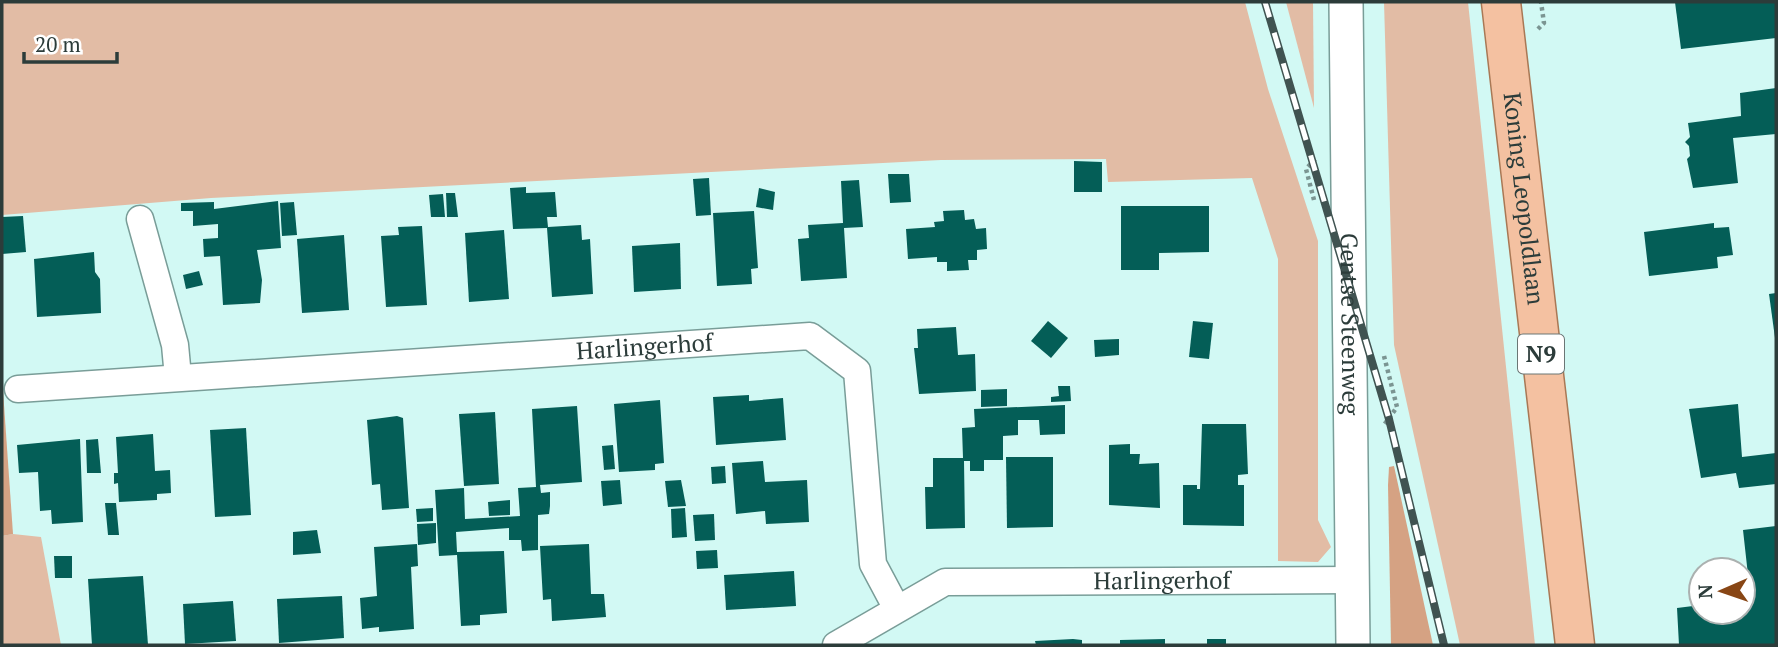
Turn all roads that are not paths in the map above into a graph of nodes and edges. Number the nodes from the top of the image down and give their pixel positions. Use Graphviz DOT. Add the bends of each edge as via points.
graph roads {
  1 [pos="1346,2"];
  2 [pos="1501,2"];
  3 [pos="140,219"];
  4 [pos="178,377"];
  5 [pos="18,389"];
  6 [pos="1352,580"];
  7 [pos="897,609"];
  8 [pos="836,645"];
  9 [pos="1353,645"];
  10 [pos="1575,645"];
  1 -- 6 [label="street, Gentse Steenweg"];
  2 -- 10 [label="main road, Koning Leopoldlaan / N9"];
  3 -- 4 [label="street" via="175,345"];
  4 -- 5 [label="street, Harlingerhof"];
  4 -- 7 [label="street, Harlingerhof" via="810,336 857,371 873,564"];
  6 -- 7 [label="street, Harlingerhof" via="945,582"];
  6 -- 9 [label="street, Gentse Steenweg"];
  7 -- 8 [label="street, Harlingerhof"];
}
